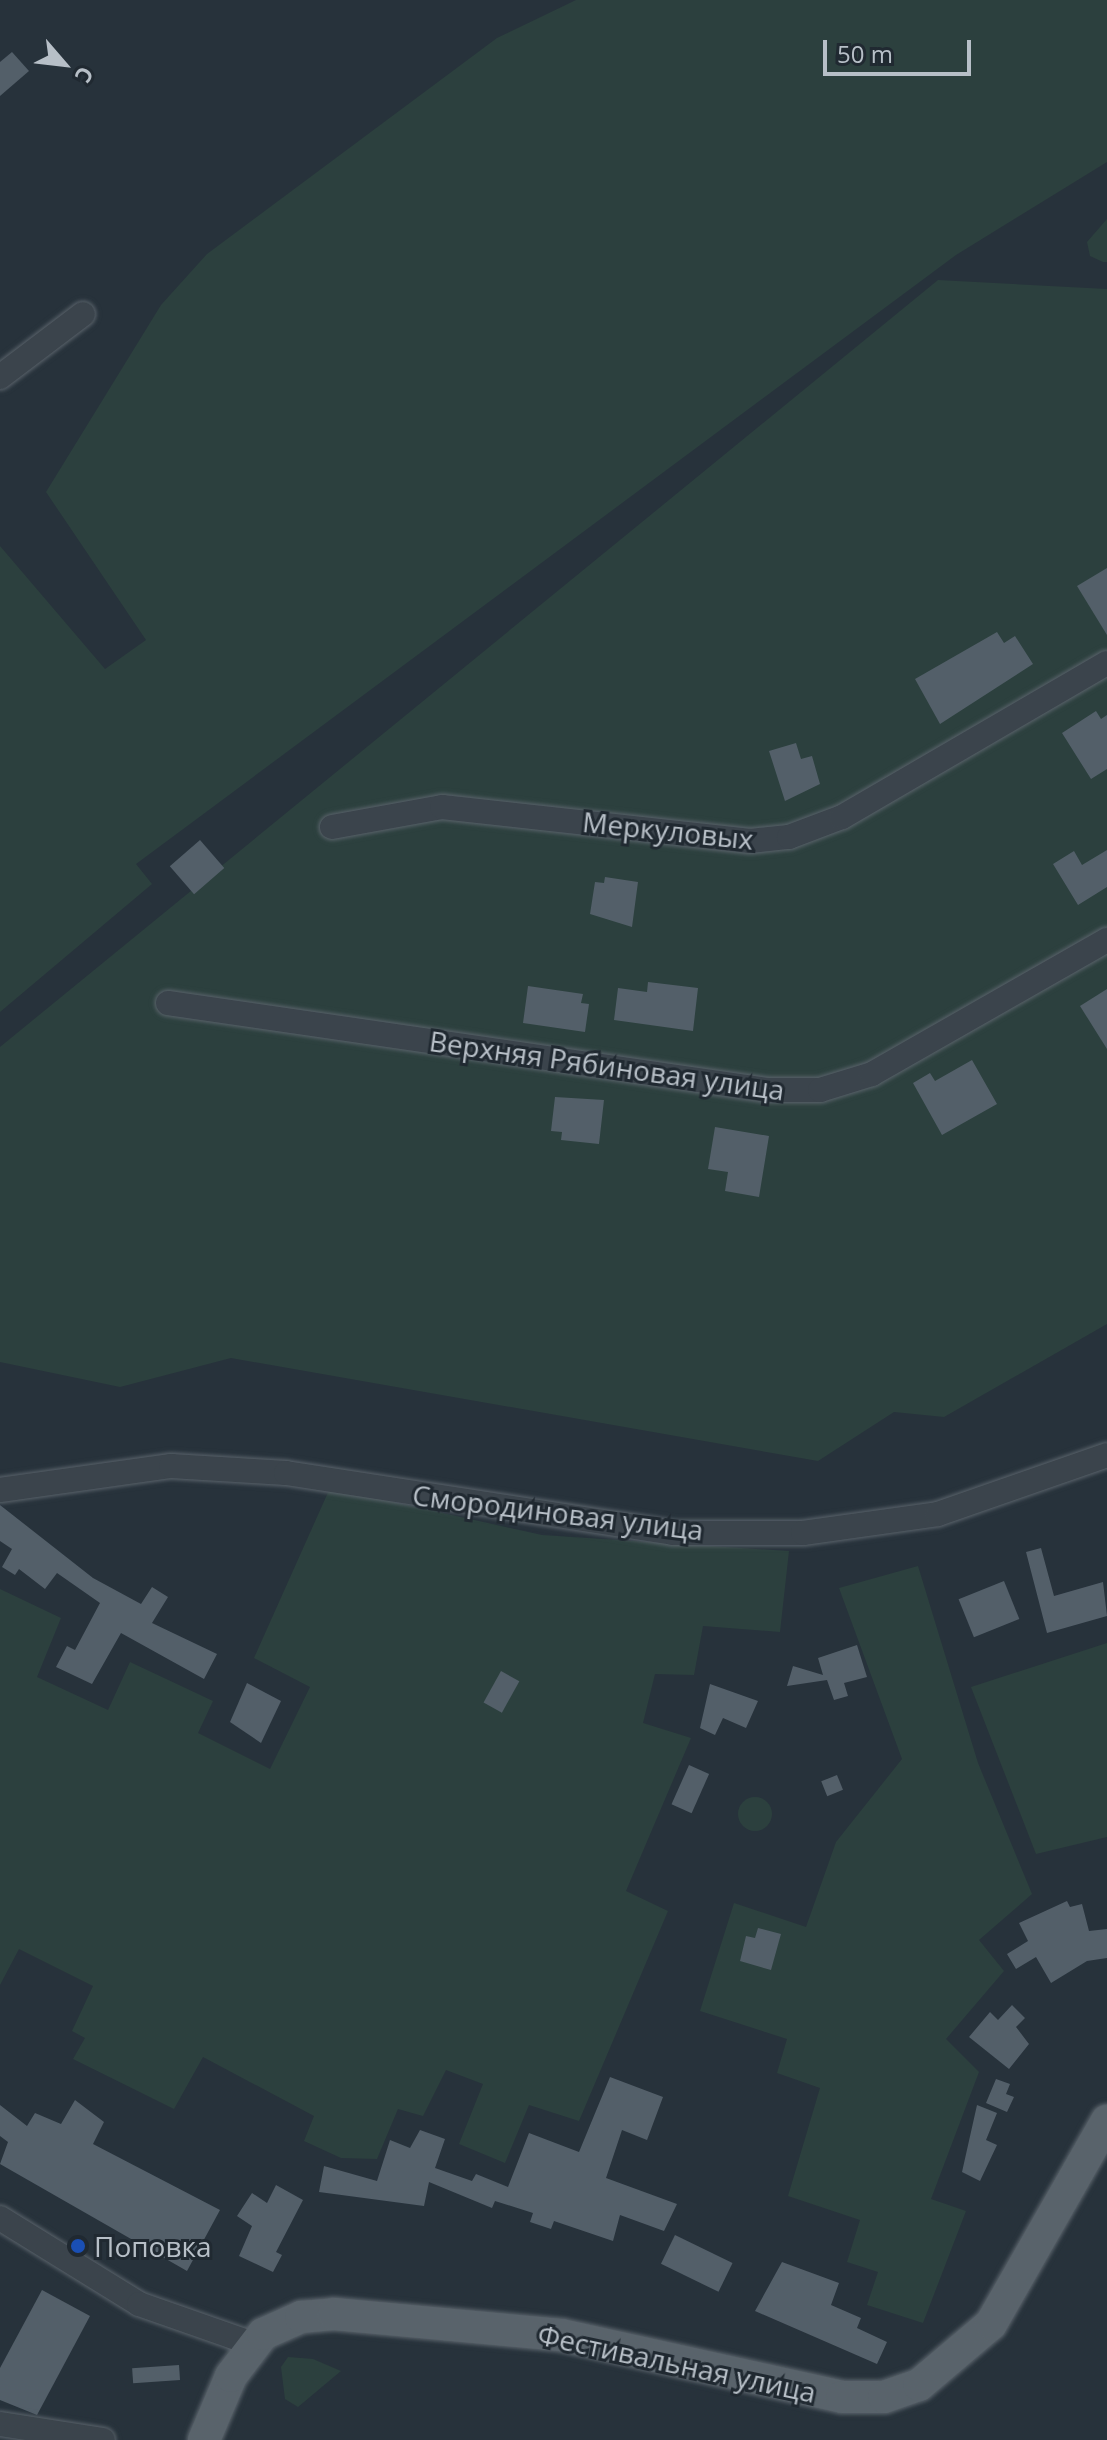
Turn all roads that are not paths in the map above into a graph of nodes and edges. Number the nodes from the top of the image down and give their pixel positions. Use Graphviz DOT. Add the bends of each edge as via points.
graph roads {
  1 [pos="83,314"];
  2 [pos="0,377"];
  3 [pos="1107,663"];
  4 [pos="332,827"];
  5 [pos="1107,940"];
  6 [pos="168,1003"];
  7 [pos="1107,1455"];
  8 [pos="0,1490"];
  9 [pos="1107,2121"];
  10 [pos="0,2218"];
  11 [pos="253,2344"];
  12 [pos="0,2424"];
  13 [pos="103,2440"];
  14 [pos="204,2440"];
  1 -- 2 [label="street"];
  3 -- 4 [label="street, Меркуловых" via="842,817 789,837 750,841 442,807"];
  5 -- 6 [label="street, Верхняя Рябиновая улица" via="872,1074 820,1090 767,1090"];
  7 -- 8 [label="street, Смородиновая улица" via="938,1514 803,1533 673,1533 286,1473 171,1466"];
  9 -- 11 [label="main road, Фестивальная улица" via="991,2324 919,2385 884,2397 759,2383 561,2335 334,2314 275,2326"];
  10 -- 11 [label="street" via="139,2304"];
  11 -- 14 [label="main road" via="231,2376"];
  12 -- 13 [label="street"];
}
